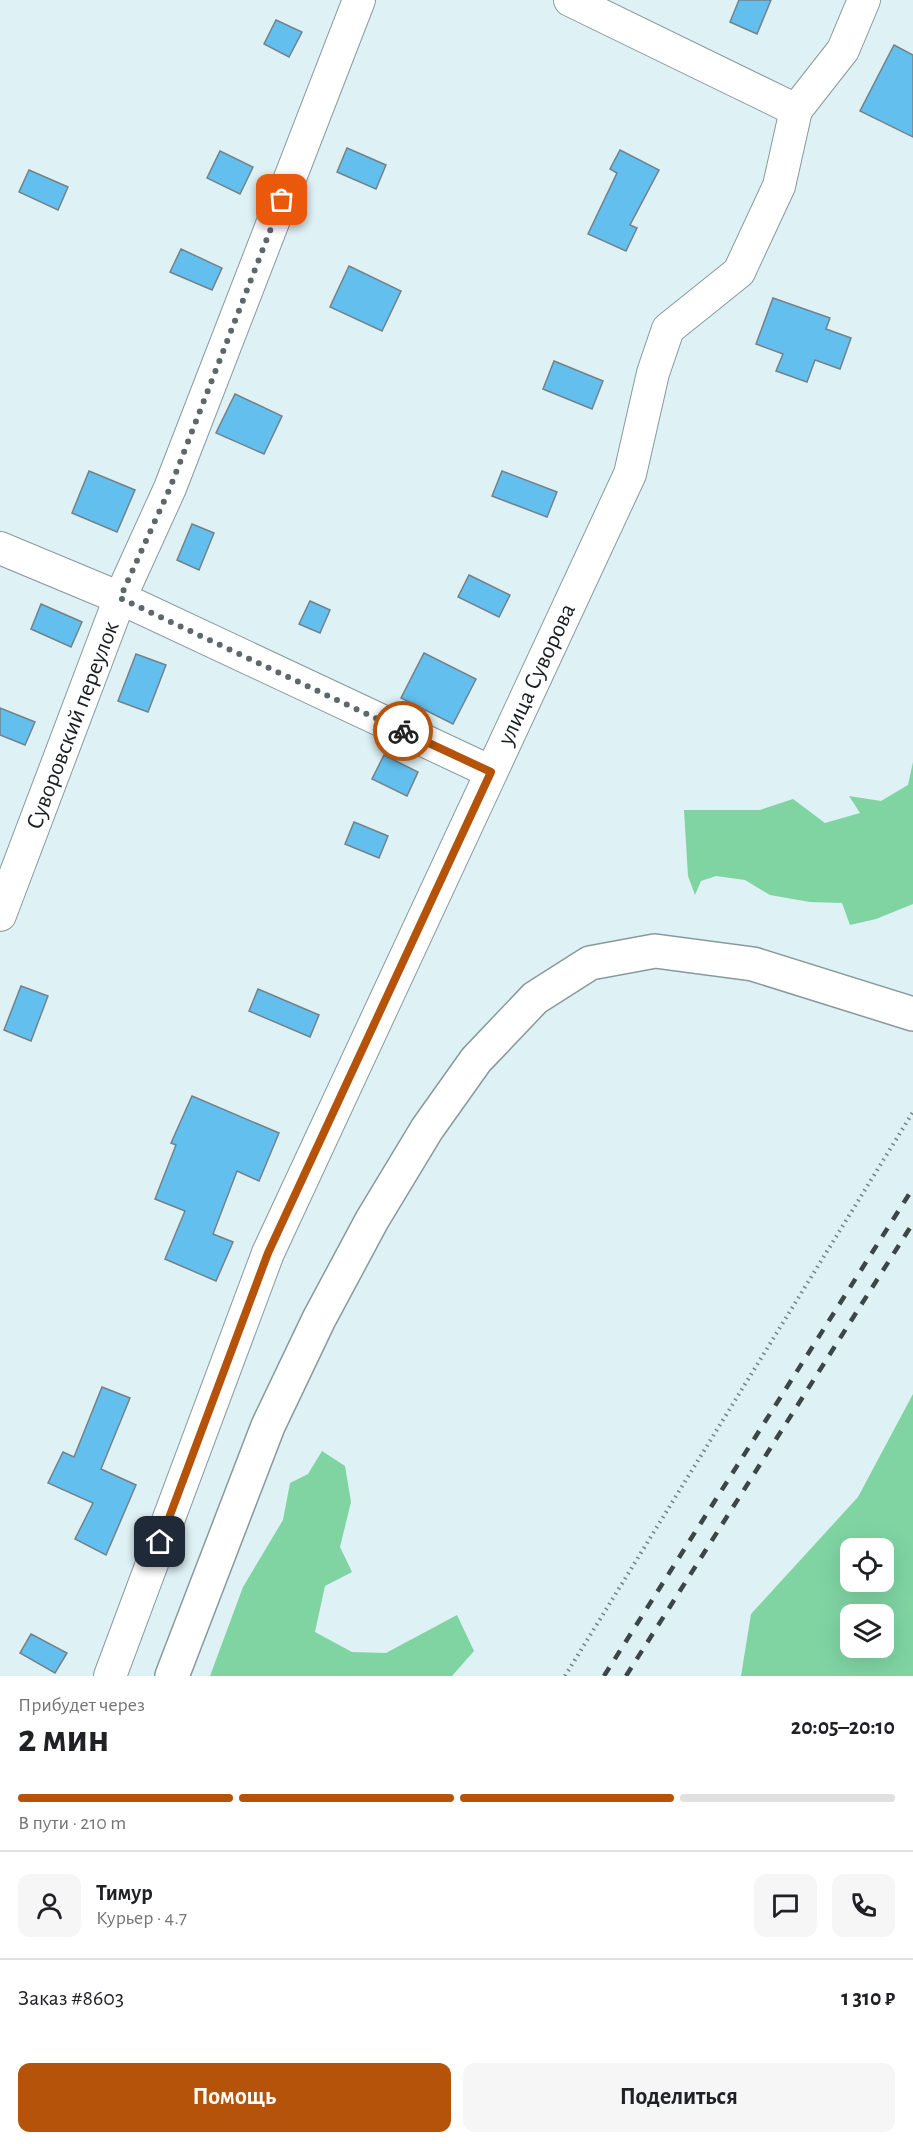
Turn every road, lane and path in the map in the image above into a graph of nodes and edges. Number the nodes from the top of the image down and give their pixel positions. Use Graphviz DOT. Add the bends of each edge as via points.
graph roads {
  1 [pos="358,0"];
  2 [pos="570,0"];
  3 [pos="864,0"];
  4 [pos="796,110"];
  5 [pos="0,548"];
  6 [pos="120,598"];
  7 [pos="491,772"];
  8 [pos="0,915"];
  9 [pos="913,1014"];
  10 [pos="913,1112"];
  11 [pos="110,1676"];
  12 [pos="172,1676"];
  13 [pos="565,1676"];
  1 -- 6 [label="street, Суворовский переулок" via="170,488"];
  2 -- 4 [label="street"];
  3 -- 4 [label="street, улица Суворова" via="843,50"];
  4 -- 7 [label="street, улица Суворова" via="779,186 740,272 668,329 653,373 630,474"];
  5 -- 6 [label="street"];
  6 -- 7 [label="street"];
  6 -- 8 [label="street, Суворовский переулок"];
  7 -- 11 [label="street, улица Суворова" via="268,1253"];
  9 -- 12 [label="street" via="753,964 655,951 590,963 535,998 477,1060 427,1129 372,1220 268,1426"];
  10 -- 13 [label="path"];
}
